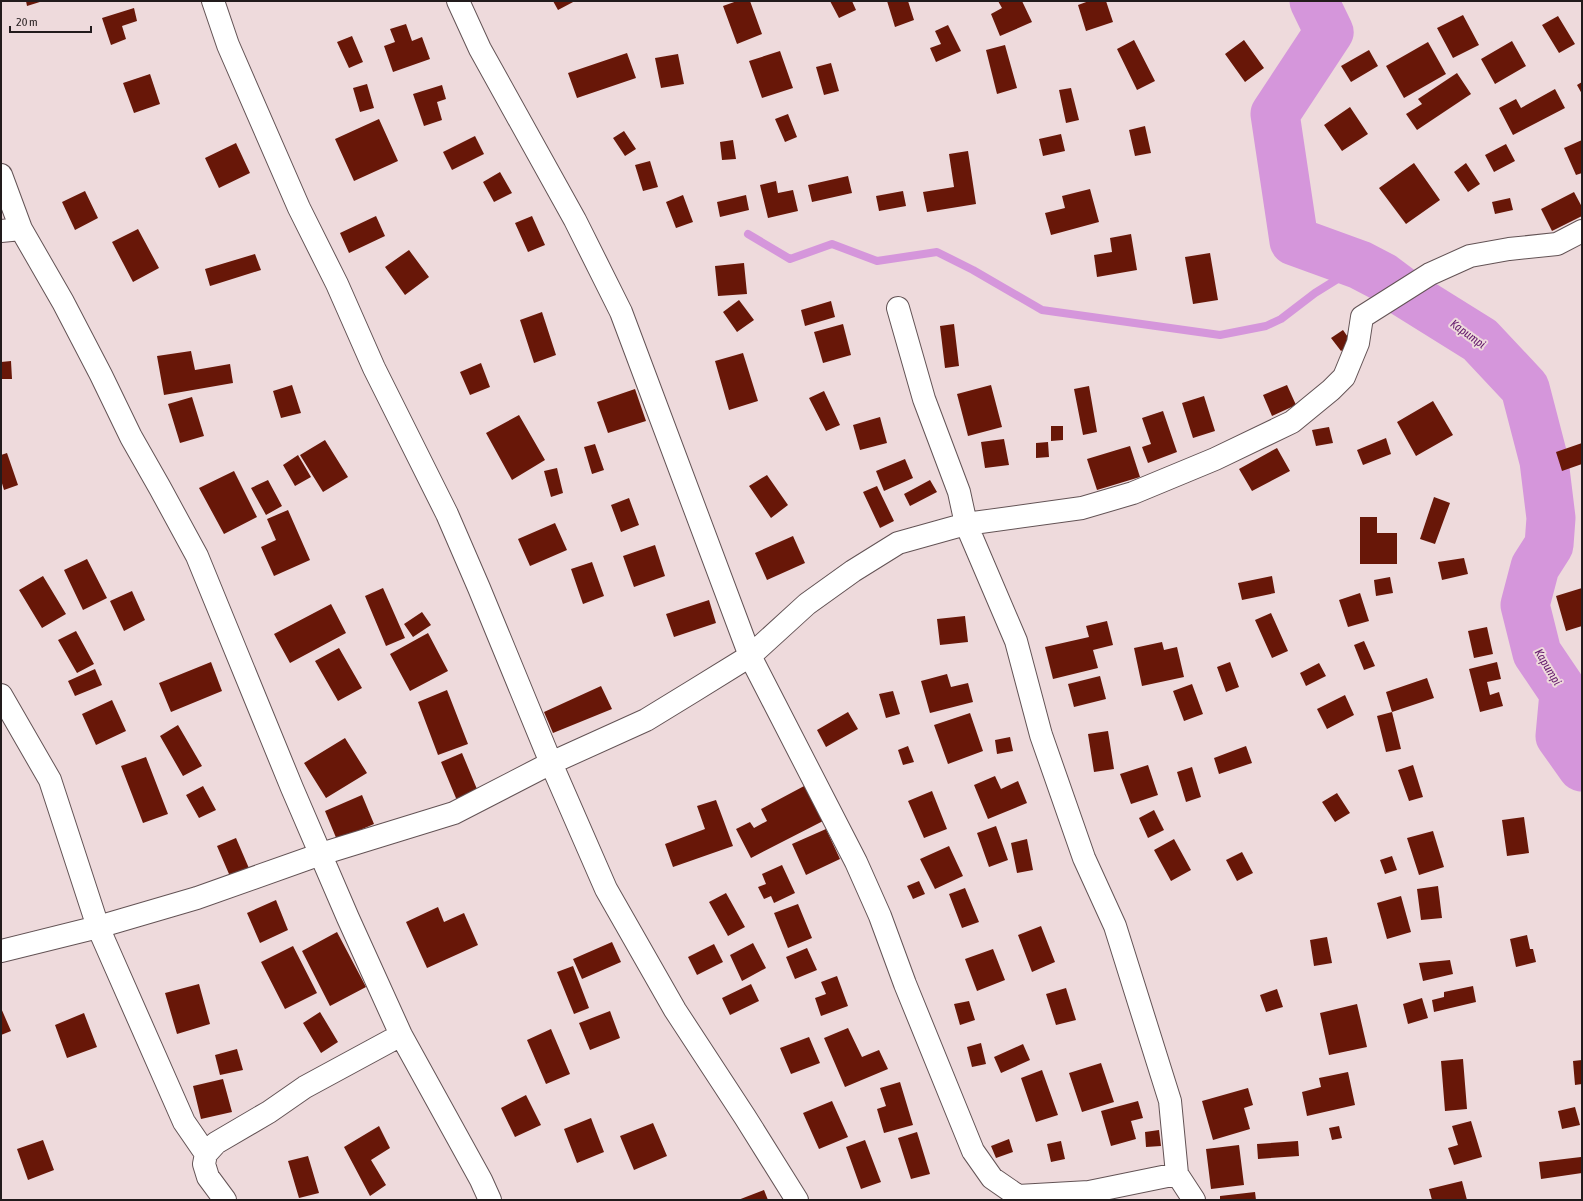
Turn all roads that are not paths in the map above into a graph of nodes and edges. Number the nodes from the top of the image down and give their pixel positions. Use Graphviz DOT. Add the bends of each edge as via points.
graph roads {
  1 [pos="213,1"];
  2 [pos="458,1"];
  3 [pos="1,175"];
  4 [pos="11,230"];
  5 [pos="1582,231"];
  6 [pos="898,308"];
  7 [pos="966,524"];
  8 [pos="750,656"];
  9 [pos="1,695"];
  10 [pos="551,763"];
  11 [pos="321,854"];
  12 [pos="98,927"];
  13 [pos="1,951"];
  14 [pos="400,1034"];
  15 [pos="206,1154"];
  16 [pos="1177,1174"];
  17 [pos="1089,1196"];
  18 [pos="225,1200"];
  19 [pos="490,1200"];
  20 [pos="797,1200"];
  21 [pos="1194,1200"];
  1 -- 10 [label="street" via="228,45 296,201 337,284 374,368 450,521"];
  2 -- 8 [label="street" via="480,50 575,220 621,312"];
  3 -- 4 [label="street"];
  4 -- 11 [label="street" via="84,342 131,437 197,556"];
  5 -- 7 [label="street" via="1557,244 1470,256 1430,274 1362,317 1358,343 1350,363 1344,377 1331,390 1292,422 1215,459 1133,493 1082,508"];
  6 -- 7 [label="street" via="924,399 959,492"];
  7 -- 8 [label="street" via="898,543 807,604"];
  7 -- 16 [label="street" via="1016,641 1043,742 1084,858 1118,934 1170,1101"];
  8 -- 10 [label="street" via="646,720"];
  8 -- 17 [label="street" via="856,862 973,1151 992,1178 1018,1196"];
  9 -- 12 [label="street" via="50,780"];
  10 -- 11 [label="street" via="454,813"];
  10 -- 20 [label="street" via="606,889 675,1010"];
  11 -- 12 [label="street" via="197,898"];
  11 -- 14 [label="street"];
  12 -- 13 [label="street"];
  12 -- 15 [label="street" via="184,1122"];
  14 -- 15 [label="street" via="305,1087 216,1143"];
  14 -- 19 [label="street" via="482,1180"];
  15 -- 18 [label="street" via="204,1164 208,1177"];
  16 -- 17 [label="street"];
  16 -- 21 [label="street"];
}
